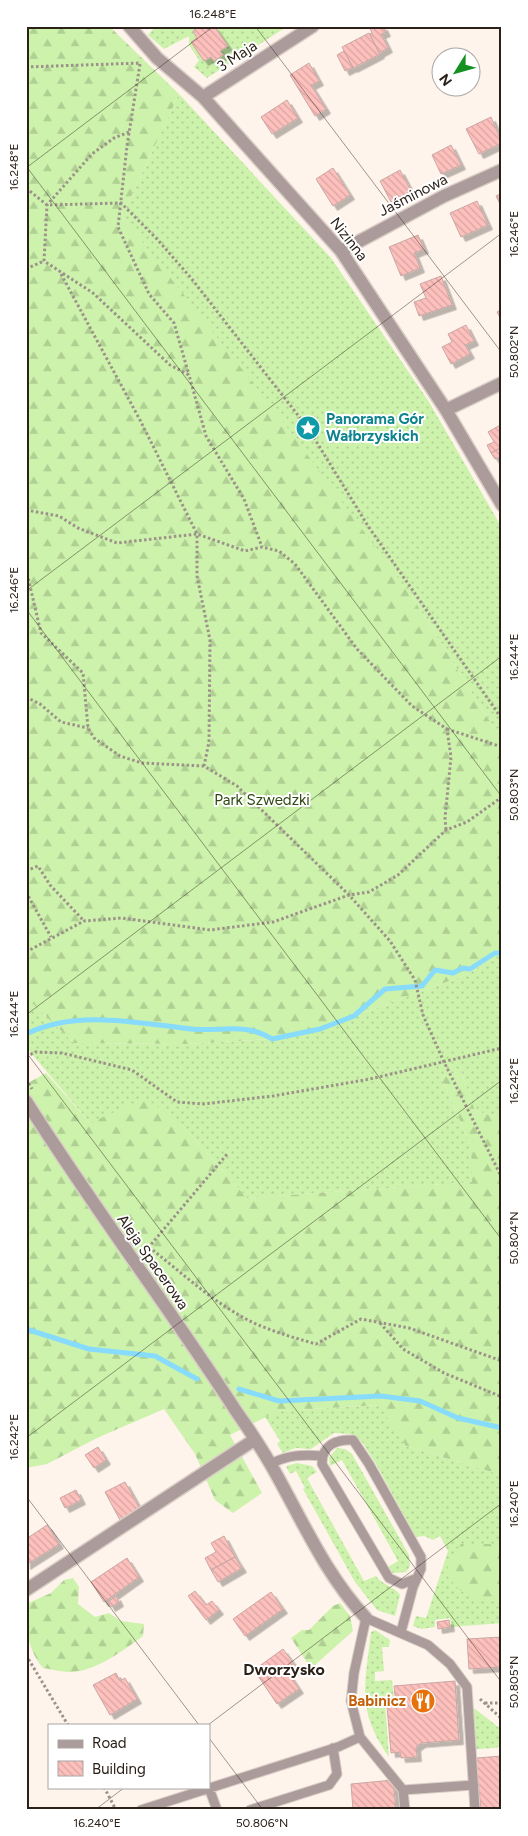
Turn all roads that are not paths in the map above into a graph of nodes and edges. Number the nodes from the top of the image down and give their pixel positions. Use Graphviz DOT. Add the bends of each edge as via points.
graph roads {
  1 [pos="128,26"];
  2 [pos="313,26"];
  3 [pos="203,97"];
  4 [pos="502,170"];
  5 [pos="341,250"];
  6 [pos="502,383"];
  7 [pos="446,410"];
  8 [pos="502,505"];
  9 [pos="26,1101"];
  10 [pos="254,1440"];
  11 [pos="322,1456"];
  12 [pos="270,1464"];
  13 [pos="415,1579"];
  14 [pos="26,1590"];
  15 [pos="366,1618"];
  16 [pos="401,1632"];
  17 [pos="360,1737"];
  18 [pos="333,1748"];
  19 [pos="474,1785"];
  20 [pos="209,1788"];
  21 [pos="210,1788"];
  22 [pos="403,1790"];
  23 [pos="141,1810"];
  24 [pos="217,1810"];
  25 [pos="250,1810"];
  26 [pos="405,1810"];
  27 [pos="475,1810"];
  1 -- 3 [label="street, Nizinna" via="157,58"];
  2 -- 3 [label="street, 3 Maja"];
  3 -- 5 [label="street, Nizinna"];
  4 -- 5 [label="street, Jaśminowa" via="444,196"];
  5 -- 7 [label="street, Nizinna"];
  6 -- 7 [label="street"];
  7 -- 8 [label="street, Nizinna"];
  9 -- 10 [label="street, Aleja Spacerowa" via="78,1183"];
  10 -- 12 [label="street, Aleja Spacerowa"];
  10 -- 14 [label="street"];
  11 -- 12 [label="lane" via="284,1457"];
  11 -- 13 [label="lane" via="322,1464 389,1578 402,1584"];
  11 -- 13 [label="lane" via="340,1440 353,1440 422,1557 421,1569"];
  12 -- 15 [label="street, Aleja Spacerowa" via="325,1566 345,1596"];
  13 -- 16 [label="lane"];
  15 -- 16 [label="lane"];
  15 -- 17 [label="lane" via="351,1701"];
  16 -- 19 [label="lane" via="428,1645 450,1664 467,1688"];
  17 -- 18 [label="lane"];
  17 -- 22 [label="lane"];
  18 -- 21 [label="lane"];
  18 -- 25 [label="lane" via="337,1774 329,1785"];
  19 -- 22 [label="lane"];
  19 -- 27 [label="lane"];
  20 -- 23 [label="lane"];
  20 -- 24 [label="lane"];
  22 -- 26 [label="lane"];
}
